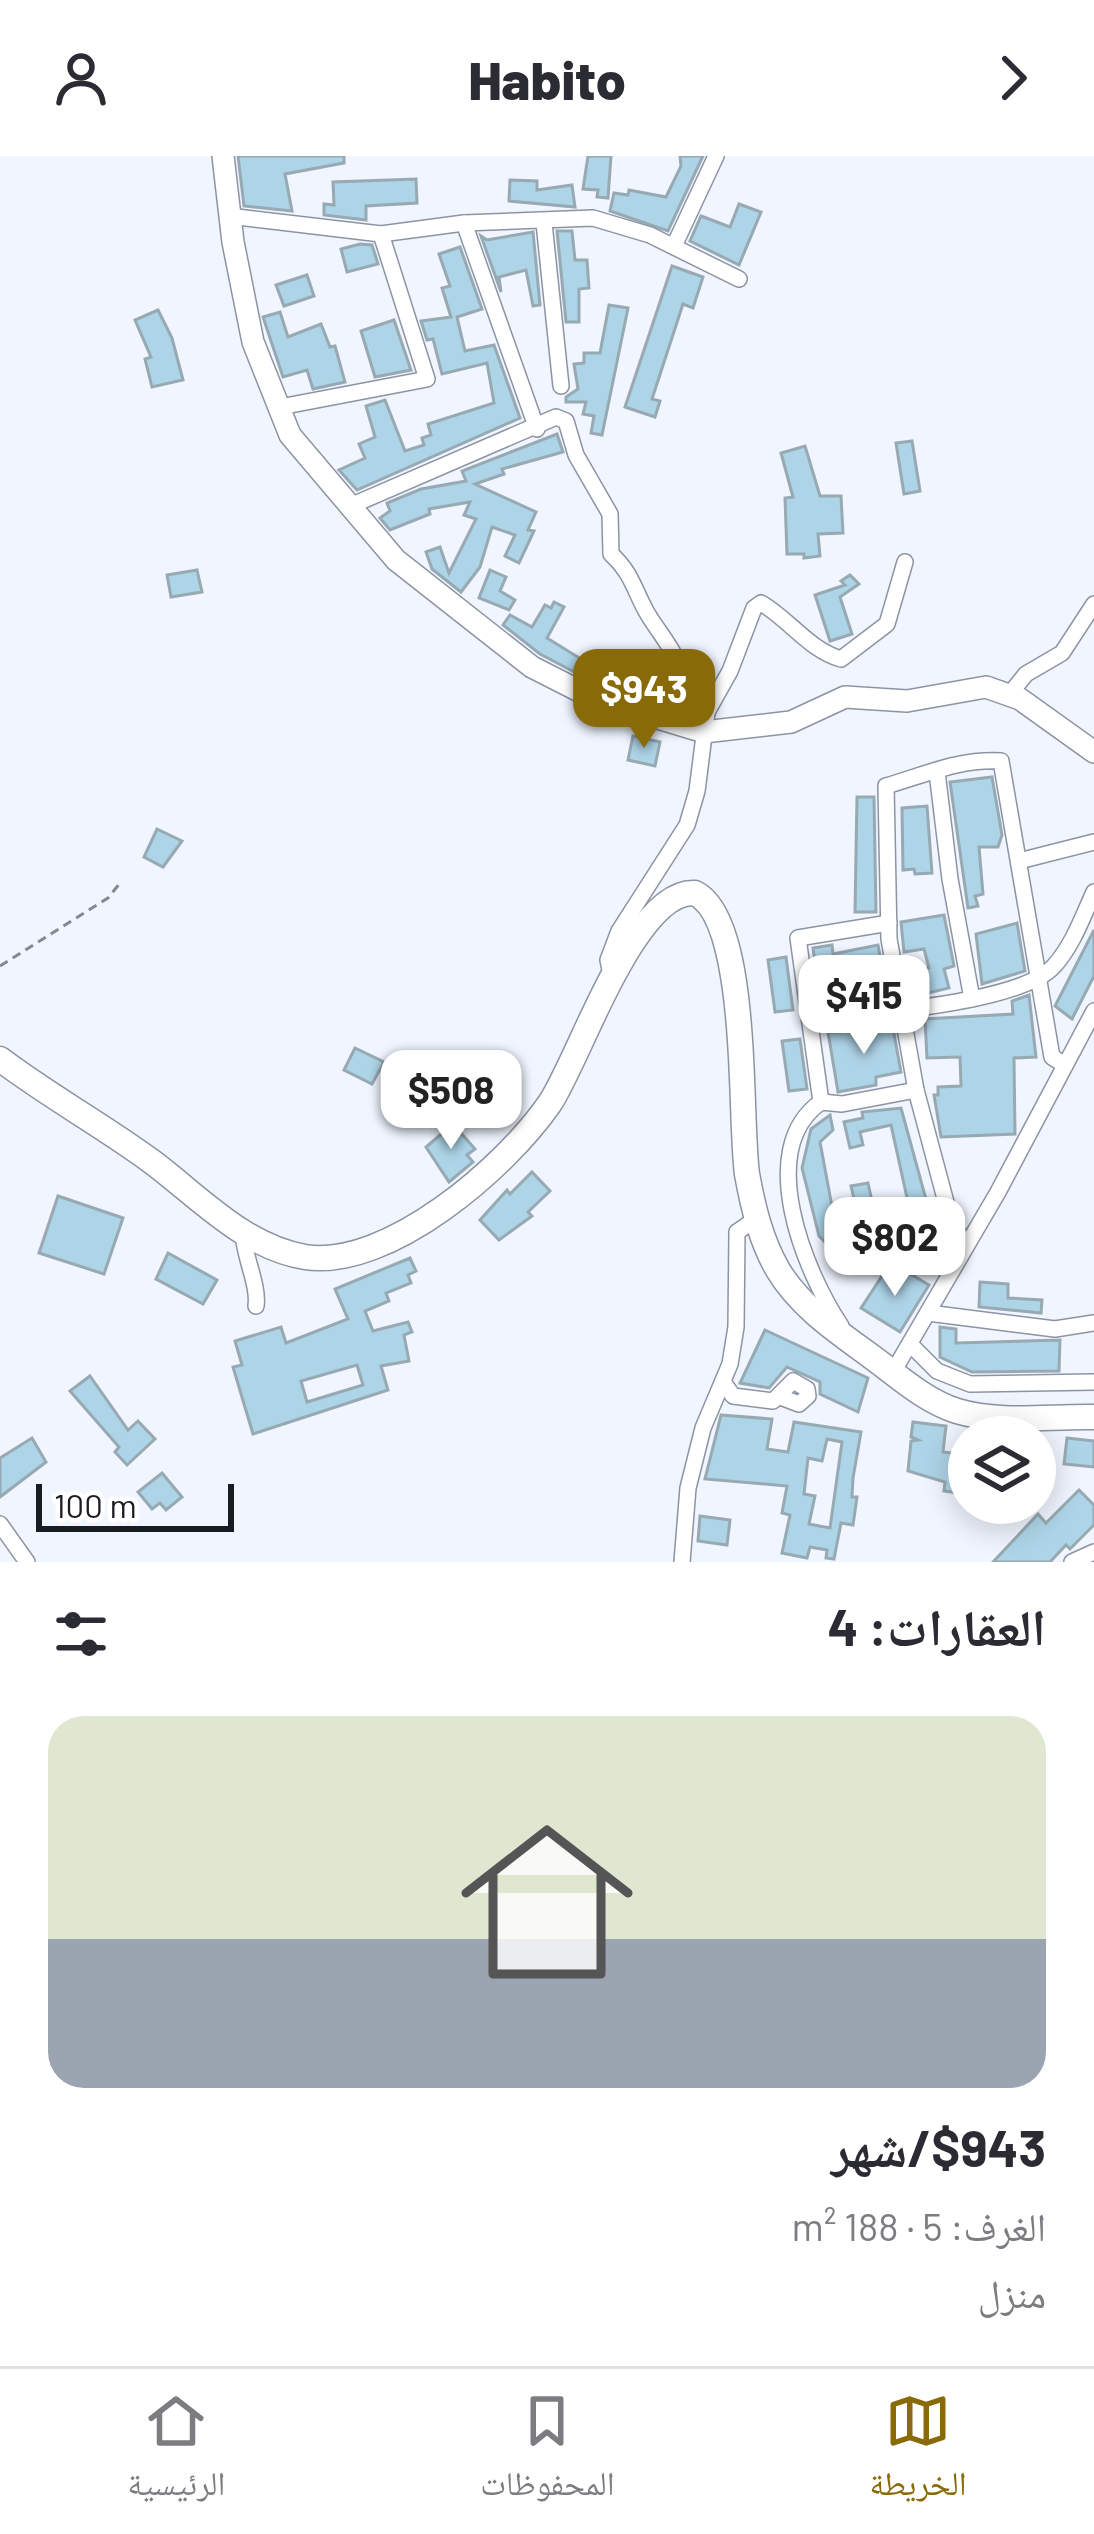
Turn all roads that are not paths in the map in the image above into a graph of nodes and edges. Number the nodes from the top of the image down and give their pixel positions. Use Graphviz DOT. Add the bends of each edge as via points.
graph roads {
  1 [pos="223,156"];
  2 [pos="716,156"];
  3 [pos="229,216"];
  4 [pos="464,223"];
  5 [pos="544,223"];
  6 [pos="381,234"];
  7 [pos="674,246"];
  8 [pos="739,279"];
  9 [pos="560,386"];
  10 [pos="280,407"];
  11 [pos="537,428"];
  12 [pos="348,507"];
  13 [pos="905,562"];
  14 [pos="1094,604"];
  15 [pos="1009,695"];
  16 [pos="705,722"];
  17 [pos="1094,752"];
  18 [pos="937,772"];
  19 [pos="1094,842"];
  20 [pos="1019,861"];
  21 [pos="1094,892"];
  22 [pos="889,923"];
  23 [pos="612,978"];
  24 [pos="1037,980"];
  25 [pos="972,999"];
  26 [pos="902,1009"];
  27 [pos="1094,1011"];
  28 [pos="811,1021"];
  29 [pos="0,1059"];
  30 [pos="1065,1065"];
  31 [pos="916,1090"];
  32 [pos="820,1102"];
  33 [pos="756,1219"];
  34 [pos="243,1232"];
  35 [pos="966,1246"];
  36 [pos="256,1306"];
  37 [pos="928,1312"];
  38 [pos="1094,1323"];
  39 [pos="851,1342"];
  40 [pos="910,1344"];
  41 [pos="893,1372"];
  42 [pos="1094,1382"];
  43 [pos="724,1383"];
  44 [pos="778,1396"];
  45 [pos="1094,1418"];
  46 [pos="0,1524"];
  47 [pos="1094,1552"];
  48 [pos="27,1562"];
  49 [pos="682,1562"];
  50 [pos="1072,1562"];
  1 -- 3 [label="street"];
  2 -- 7 [label="street"];
  3 -- 6 [label="street"];
  3 -- 10 [label="street" via="253,342"];
  4 -- 5 [label="street"];
  4 -- 6 [label="street"];
  4 -- 11 [label="street"];
  5 -- 7 [label="street" via="592,218"];
  5 -- 9 [label="street"];
  6 -- 10 [label="street" via="427,379"];
  7 -- 8 [label="street"];
  10 -- 12 [label="street" via="290,435"];
  11 -- 12 [label="street"];
  11 -- 16 [label="street" via="556,417 566,422 610,514 611,554 628,570 674,655 681,688"];
  12 -- 16 [label="street" via="396,560 532,667 595,699"];
  13 -- 16 [label="street" via="886,624 842,659 823,654 761,603 754,608"];
  14 -- 15 [label="street" via="1061,653 1025,674"];
  15 -- 16 [label="street" via="986,687 908,701 845,697 791,722"];
  15 -- 17 [label="street"];
  16 -- 23 [label="street" via="687,825 619,931 608,960"];
  18 -- 20 [label="street" via="963,760 1001,761"];
  18 -- 22 [label="street" via="886,786"];
  18 -- 25 [label="street"];
  19 -- 20 [label="street"];
  20 -- 24 [label="street"];
  21 -- 24 [label="street" via="1064,950"];
  22 -- 26 [label="street"];
  22 -- 28 [label="street" via="798,938"];
  23 -- 33 [label="main road" via="670,899 695,893 711,904 722,925 737,1020"];
  23 -- 34 [label="main road" via="550,1103 497,1162 431,1215 369,1250 326,1258"];
  24 -- 25 [label="street"];
  24 -- 30 [label="street" via="1052,1057"];
  25 -- 26 [label="street"];
  26 -- 28 [label="street"];
  26 -- 31 [label="street"];
  27 -- 30 [label="street"];
  28 -- 32 [label="street"];
  29 -- 34 [label="main road"];
  30 -- 35 [label="street"];
  31 -- 32 [label="street"];
  31 -- 35 [label="street" via="951,1221"];
  32 -- 39 [label="street" via="792,1136 790,1190 814,1278"];
  33 -- 39 [label="main road" via="798,1297"];
  33 -- 43 [label="street" via="737,1232 736,1327"];
  34 -- 36 [label="street"];
  35 -- 37 [label="street"];
  37 -- 38 [label="street" via="1055,1329"];
  37 -- 40 [label="street"];
  39 -- 41 [label="main road"];
  40 -- 41 [label="street"];
  40 -- 42 [label="street" via="938,1371 970,1384"];
  41 -- 45 [label="main road" via="955,1410"];
  43 -- 44 [label="street" via="734,1396"];
  43 -- 49 [label="street" via="688,1488"];
  46 -- 48 [label="street"];
  47 -- 50 [label="street"];
}
